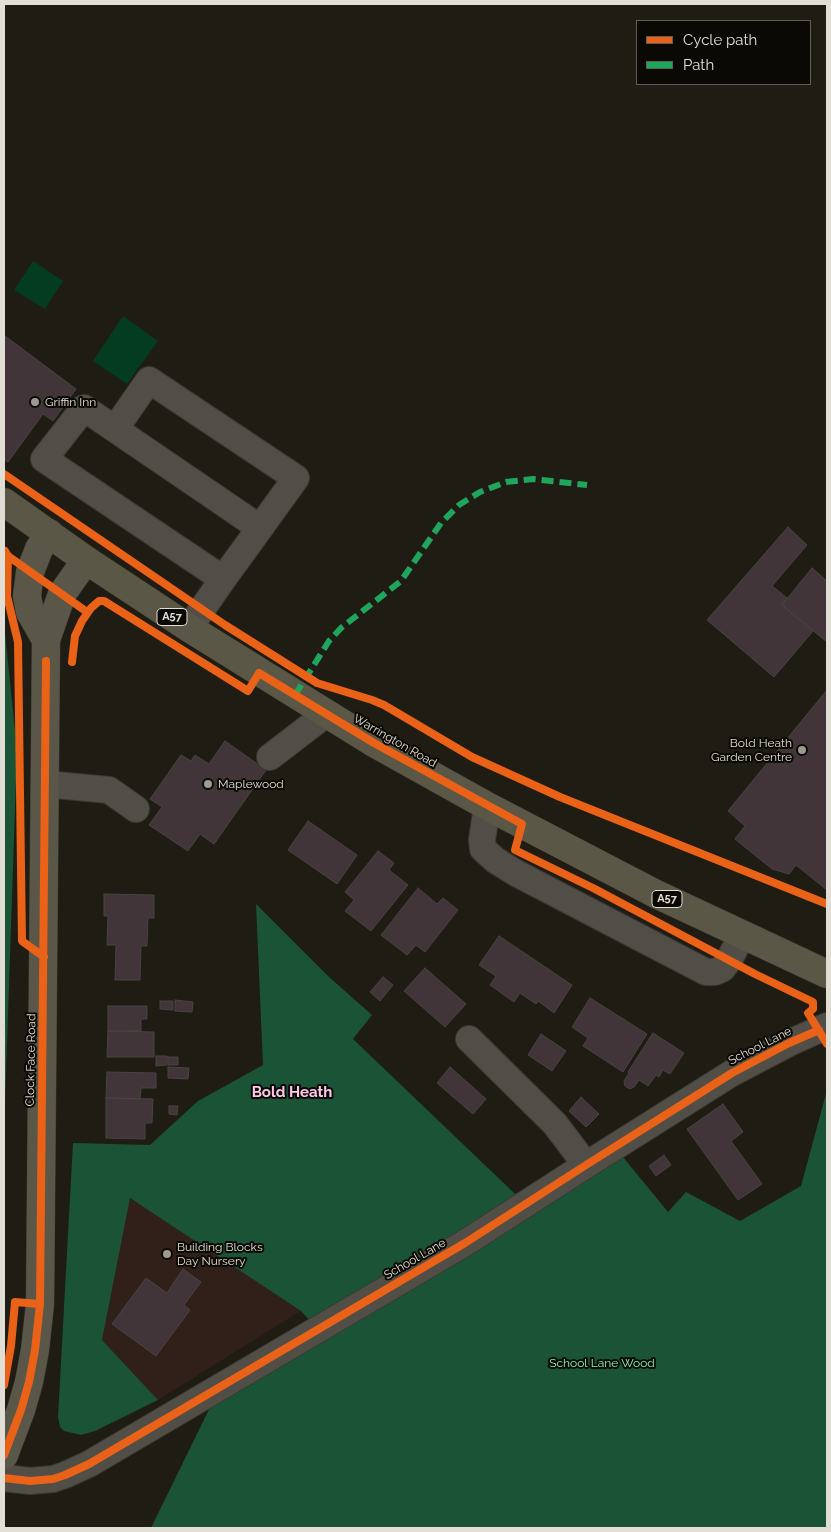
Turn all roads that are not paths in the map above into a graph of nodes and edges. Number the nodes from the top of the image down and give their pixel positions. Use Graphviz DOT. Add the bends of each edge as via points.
graph roads {
  1 [pos="115,429"];
  2 [pos="4,502"];
  3 [pos="260,528"];
  4 [pos="49,533"];
  5 [pos="86,560"];
  6 [pos="223,579"];
  7 [pos="189,628"];
  8 [pos="46,640"];
  9 [pos="326,714"];
  10 [pos="270,758"];
  11 [pos="45,784"];
  12 [pos="487,806"];
  13 [pos="136,809"];
  14 [pos="742,935"];
  15 [pos="827,974"];
  16 [pos="827,1026"];
  17 [pos="469,1039"];
  18 [pos="586,1164"];
  19 [pos="4,1455"];
  20 [pos="4,1478"];
  1 -- 3 [label="street"];
  1 -- 3 [label="street" via="149,380 296,478"];
  1 -- 6 [label="street" via="84,408 44,459"];
  2 -- 4 [label="highway, Warrington Road / A57"];
  3 -- 6 [label="street"];
  4 -- 5 [label="highway, Warrington Road / A57"];
  4 -- 8 [label="main road" via="30,572 28,596 30,612"];
  5 -- 7 [label="highway, Warrington Road / A57"];
  5 -- 8 [label="main road, Clock Face Road" via="62,594"];
  6 -- 7 [label="street"];
  7 -- 9 [label="highway, Warrington Road / A57"];
  8 -- 11 [label="main road, Clock Face Road"];
  9 -- 10 [label="street"];
  9 -- 12 [label="highway, Warrington Road / A57"];
  11 -- 13 [label="street" via="109,790"];
  11 -- 19 [label="main road, Clock Face Road" via="40,1304 29,1382"];
  12 -- 14 [label="highway, Warrington Road / A57"];
  12 -- 14 [label="street" via="483,849 495,860 706,972 722,969"];
  14 -- 15 [label="highway, Warrington Road / A57"];
  16 -- 18 [label="street, School Lane" via="732,1073"];
  17 -- 18 [label="street" via="555,1124"];
  18 -- 20 [label="street, School Lane" via="465,1243 89,1464 53,1479"];
}
